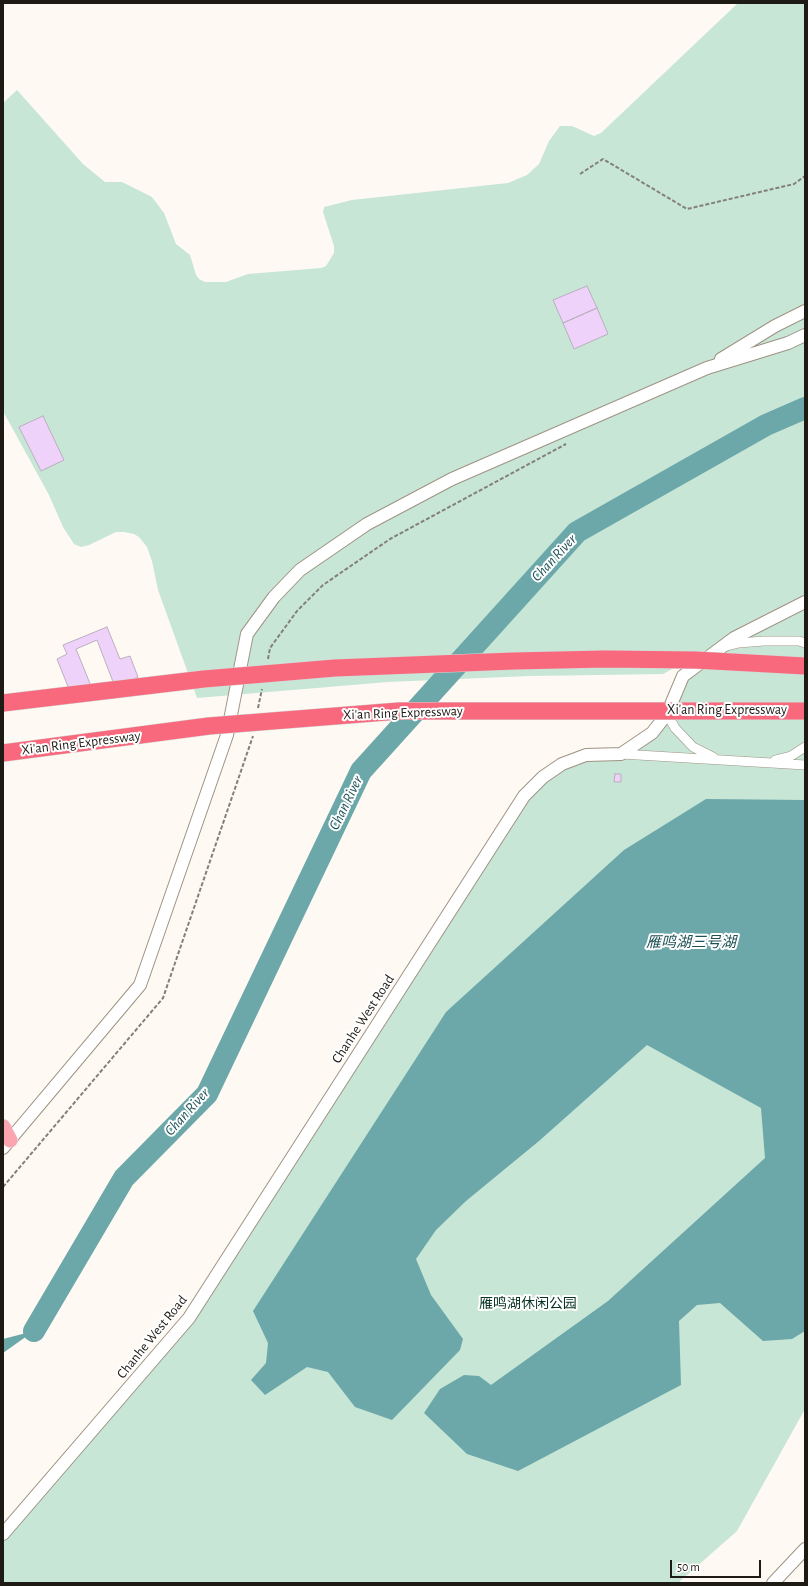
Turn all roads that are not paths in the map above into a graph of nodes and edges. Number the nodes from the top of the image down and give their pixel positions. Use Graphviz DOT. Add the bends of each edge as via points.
graph roads {
  1 [pos="805,311"];
  2 [pos="805,335"];
  3 [pos="707,368"];
  4 [pos="805,602"];
  5 [pos="805,643"];
  6 [pos="719,648"];
  7 [pos="805,666"];
  8 [pos="3,703"];
  9 [pos="805,711"];
  10 [pos="667,714"];
  11 [pos="805,747"];
  12 [pos="3,752"];
  13 [pos="621,754"];
  14 [pos="716,759"];
  15 [pos="769,761"];
  16 [pos="805,765"];
  17 [pos="5,1138"];
  18 [pos="3,1534"];
  19 [pos="805,1549"];
  20 [pos="773,1583"];
  1 -- 3 [label="street" via="775,326"];
  2 -- 3 [label="street" via="788,343"];
  3 -- 17 [label="street" via="452,478 367,524 300,570 274,597 247,634 227,735 140,985"];
  4 -- 6 [label="street"];
  5 -- 6 [label="street" via="739,642"];
  6 -- 10 [label="street" via="683,676"];
  7 -- 8 [label="highway, bridge" via="695,660 605,659 343,668 204,680"];
  9 -- 12 [label="highway, Xi'an Ring Expressway, bridge" via="399,710 209,726"];
  10 -- 13 [label="street" via="652,733"];
  10 -- 14 [label="street" via="675,728 693,747"];
  11 -- 15 [label="street" via="791,756"];
  13 -- 14 [label="street"];
  13 -- 18 [label="street, Chanhe West Road" via="586,755 562,764 542,777 524,796 189,1318"];
  14 -- 15 [label="street"];
  15 -- 16 [label="street"];
  19 -- 20 [label="street"];
}
